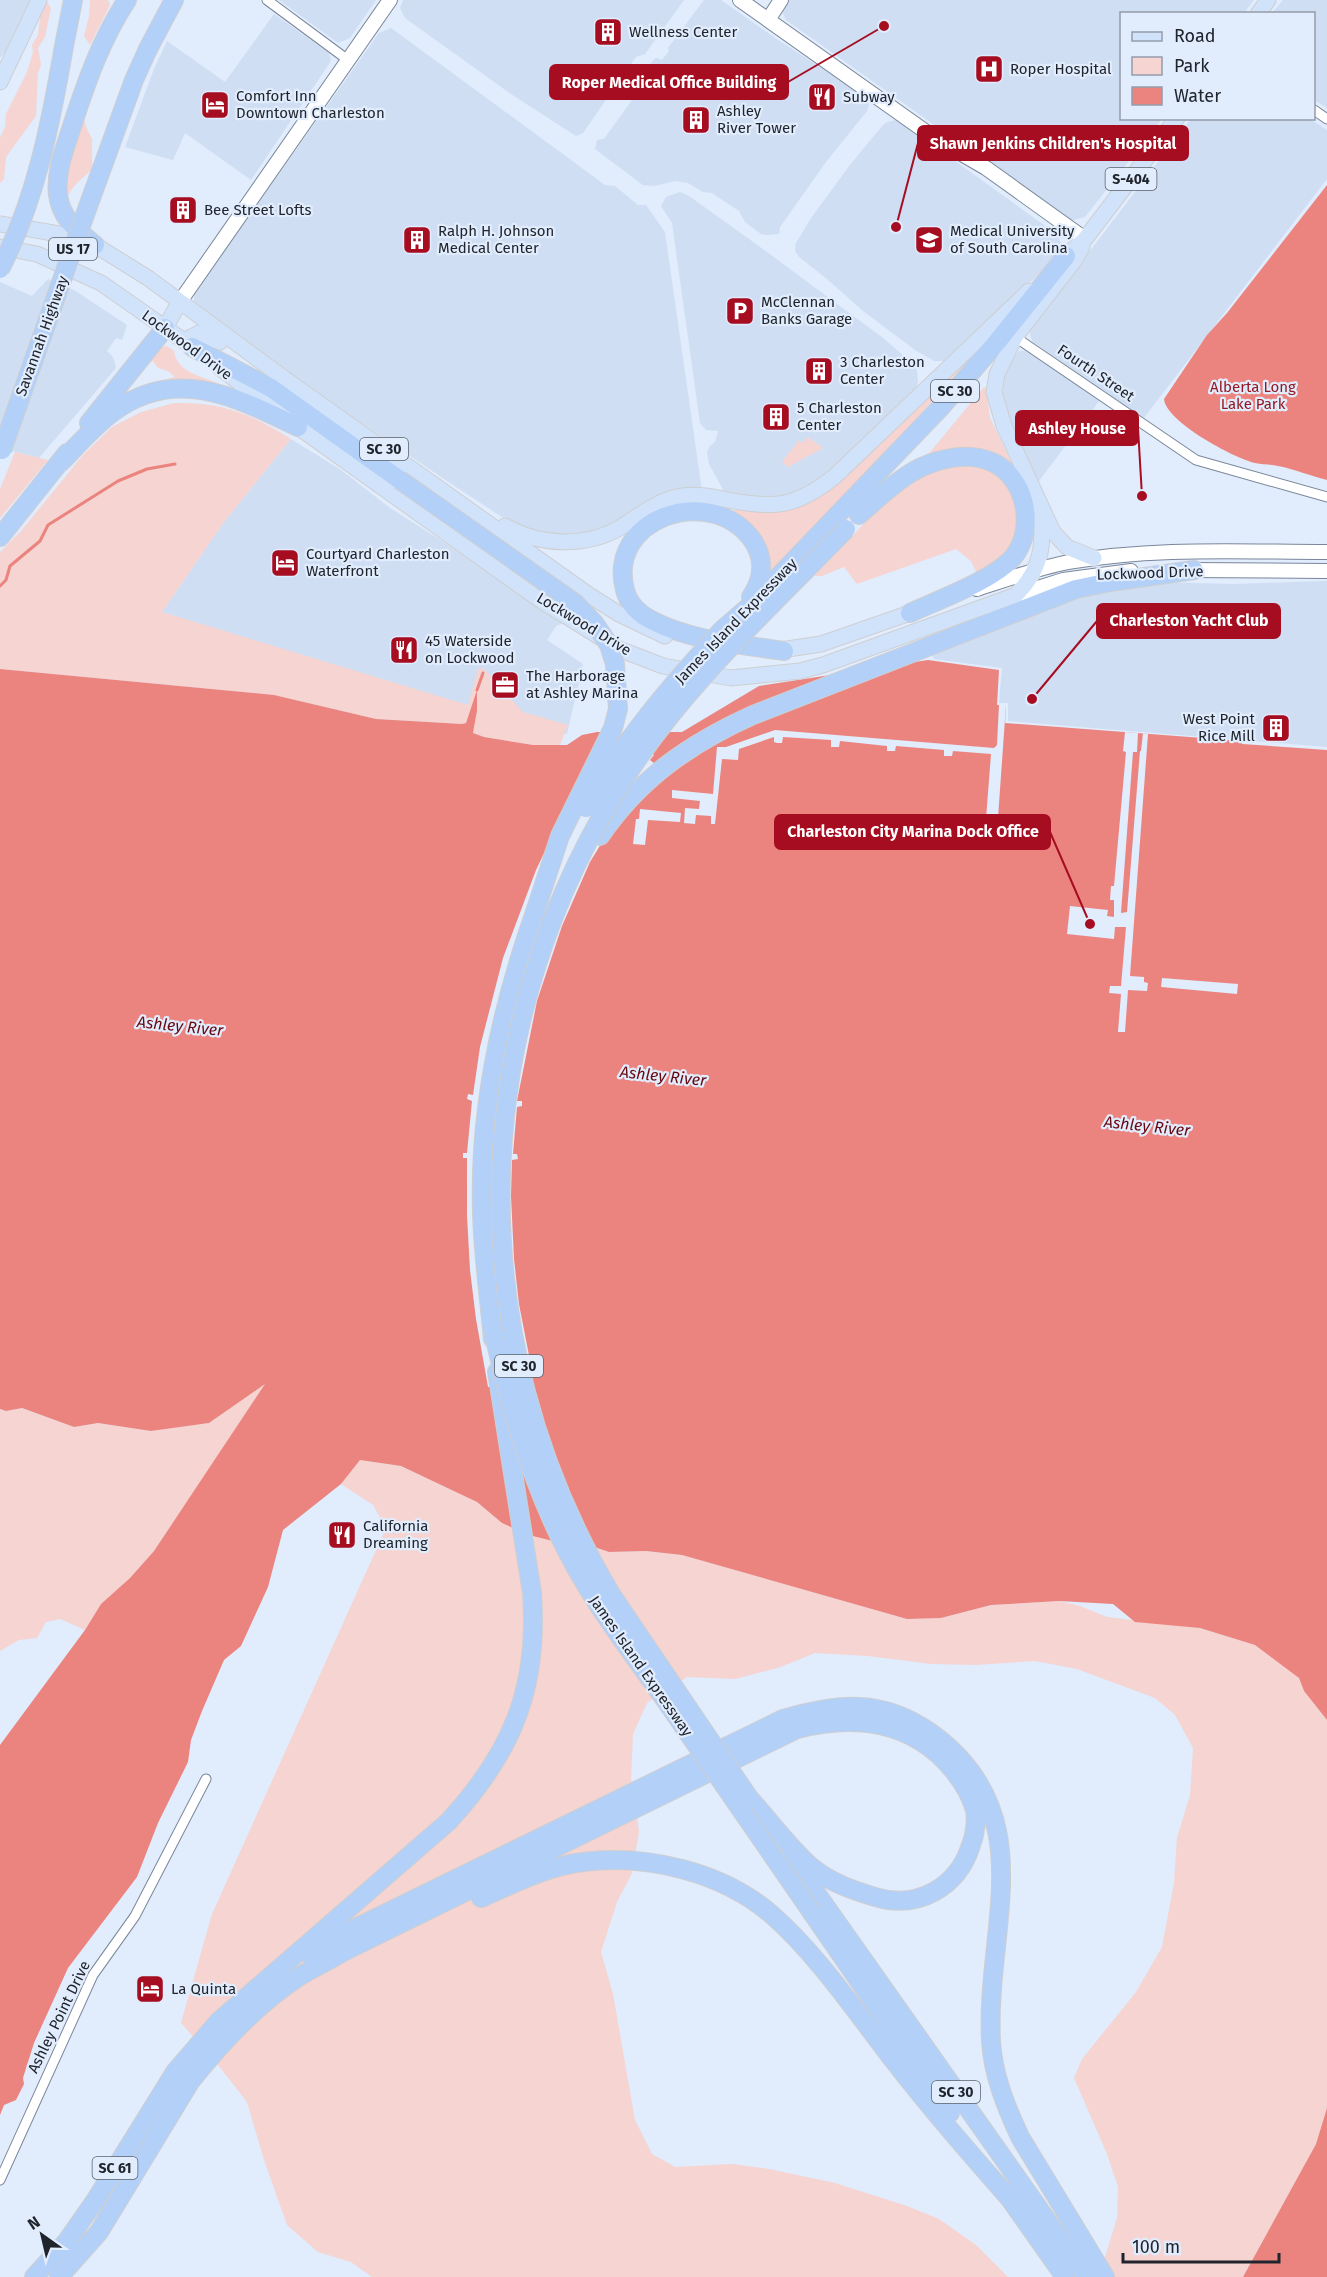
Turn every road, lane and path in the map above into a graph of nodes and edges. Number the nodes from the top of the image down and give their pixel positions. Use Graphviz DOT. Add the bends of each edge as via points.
graph roads {
  1 [pos="39,0"];
  2 [pos="73,0"];
  3 [pos="127,0"];
  4 [pos="174,0"];
  5 [pos="267,0"];
  6 [pos="390,0"];
  7 [pos="740,0"];
  8 [pos="781,0"];
  9 [pos="768,20"];
  10 [pos="348,60"];
  11 [pos="2,73"];
  12 [pos="1175,120"];
  13 [pos="0,224"];
  14 [pos="1085,239"];
  15 [pos="95,245"];
  16 [pos="0,247"];
  17 [pos="1066,256"];
  18 [pos="0,269"];
  19 [pos="179,303"];
  20 [pos="165,328"];
  21 [pos="1015,337"];
  22 [pos="192,347"];
  23 [pos="285,379"];
  24 [pos="298,427"];
  25 [pos="1,453"];
  26 [pos="60,463"];
  27 [pos="452,497"];
  28 [pos="1327,497"];
  29 [pos="1041,510"];
  30 [pos="859,515"];
  31 [pos="841,523"];
  32 [pos="0,537"];
  33 [pos="1327,552"];
  34 [pos="1094,558"];
  35 [pos="1036,570"];
  36 [pos="1194,570"];
  37 [pos="1327,571"];
  38 [pos="958,593"];
  39 [pos="1016,595"];
  40 [pos="910,613"];
  41 [pos="969,622"];
  42 [pos="722,630"];
  43 [pos="784,651"];
  44 [pos="567,884"];
  45 [pos="535,912"];
  46 [pos="492,1325"];
  47 [pos="206,1779"];
  48 [pos="749,1798"];
  49 [pos="345,1951"];
  50 [pos="247,1997"];
  51 [pos="196,2059"];
  52 [pos="0,2180"];
  53 [pos="1011,2200"];
  54 [pos="34,2277"];
  55 [pos="59,2277"];
  56 [pos="1065,2277"];
  57 [pos="1087,2277"];
  58 [pos="1105,2277"];
  1 -- 11 [label="main road"];
  2 -- 18 [label="highway, bridge" via="41,162"];
  3 -- 15 [label="highway" via="96,58 58,168 58,195 66,217"];
  4 -- 25 [label="highway, Savannah Highway / US 17, bridge" via="134,80"];
  5 -- 10 [label="street"];
  6 -- 10 [label="street"];
  7 -- 9 [label="street"];
  8 -- 9 [label="street"];
  9 -- 14 [label="street"];
  10 -- 19 [label="street"];
  12 -- 14 [label="main road, S-404"];
  13 -- 15 [label="main road, Lockwood Drive / SC 30" via="64,235"];
  14 -- 17 [label="main road, S-404"];
  14 -- 21 [label="main road, S-404" via="1074,261"];
  15 -- 19 [label="main road, Lockwood Drive / SC 30"];
  16 -- 20 [label="main road, Lockwood Drive / SC 30" via="36,254 81,273"];
  17 -- 27 [label="main road" via="834,477 797,500 770,506 685,496 657,504 603,536 560,542 519,534"];
  17 -- 31 [label="highway, James Island Expressway / SC 30"];
  19 -- 20 [label="main road"];
  19 -- 23 [label="main road, Lockwood Drive / SC 30"];
  20 -- 22 [label="main road, Lockwood Drive / SC 30"];
  20 -- 26 [label="highway"];
  21 -- 28 [label="street, Fourth Street" via="1196,460"];
  21 -- 29 [label="main road" via="997,374 994,392 1004,426"];
  21 -- 30 [label="highway, James Island Expressway / SC 30"];
  22 -- 23 [label="main road" via="191,337 203,334"];
  22 -- 24 [label="main road, Lockwood Drive / SC 30"];
  22 -- 45 [label="highway, SC 30, bridge" via="271,388 575,603 609,645 615,663 618,709 613,728 560,836"];
  23 -- 27 [label="main road, Lockwood Drive / SC 30"];
  24 -- 26 [label="highway" via="218,392 172,389 139,398 112,412"];
  24 -- 41 [label="main road, Lockwood Drive / SC 30, bridge" via="540,600 619,649 663,666 731,678 772,675 824,665"];
  26 -- 32 [label="highway"];
  27 -- 43 [label="main road, Lockwood Drive / SC 30, bridge" via="619,615 672,639 745,652"];
  29 -- 34 [label="main road" via="1067,547"];
  29 -- 35 [label="main road" via="1043,531"];
  30 -- 31 [label="highway, James Island Expressway / SC 30"];
  30 -- 38 [label="highway, SC 30" via="905,478 937,461 968,456 1003,469 1024,502 1023,541 1004,566"];
  31 -- 42 [label="highway, James Island Expressway / SC 30"];
  31 -- 44 [label="highway, James Island Expressway / SC 30, bridge" via="652,738 610,801"];
  33 -- 34 [label="street, Lockwood Drive" via="1181,552"];
  34 -- 35 [label="street, Lockwood Drive"];
  35 -- 38 [label="street, Lockwood Drive"];
  35 -- 39 [label="main road"];
  36 -- 37 [label="street, Lockwood Drive"];
  36 -- 39 [label="street, Lockwood Drive" via="1099,573"];
  36 -- 41 [label="highway" via="1076,589"];
  38 -- 40 [label="highway"];
  39 -- 41 [label="main road, Lockwood Drive"];
  40 -- 43 [label="main road, Lockwood Drive / SC 30" via="820,644"];
  41 -- 44 [label="highway, bridge" via="694,744 642,786 603,831"];
  42 -- 43 [label="highway, bridge" via="760,582 760,556 755,545 731,520 708,511 681,512 654,522 634,539 622,568 627,598 639,612 698,638"];
  42 -- 45 [label="highway, James Island Expressway / SC 30, bridge" via="659,701 613,763"];
  44 -- 48 [label="highway, James Island Expressway / SC 30, bridge" via="523,1010 508,1085 502,1143 501,1235 515,1348 544,1456 591,1560 631,1626"];
  45 -- 46 [label="highway, James Island Expressway / SC 30" via="504,1014 488,1097 482,1210"];
  46 -- 50 [label="highway, bridge" via="534,1620 530,1665 517,1716 492,1769 448,1822"];
  46 -- 53 [label="highway, James Island Expressway / SC 30, bridge" via="525,1454 588,1591"];
  47 -- 52 [label="street, Ashley Point Drive" via="135,1916 93,1975"];
  48 -- 49 [label="highway, bridge" via="811,1866 852,1890 895,1901 941,1889 960,1870 975,1836 975,1810 963,1782 945,1760 918,1738 870,1724 843,1720 819,1723 796,1729"];
  48 -- 57 [label="highway, James Island Expressway / SC 30"];
  49 -- 51 [label="highway, SC 61" via="299,1977"];
  49 -- 53 [label="highway" via="525,1879 583,1862 654,1862 699,1875 740,1892 771,1914 800,1943"];
  50 -- 51 [label="highway, SC 61" via="219,2021"];
  50 -- 58 [label="highway, bridge" via="333,1940 783,1719 836,1707 888,1711 914,1721 962,1759 983,1789 994,1814 1001,1848 991,1998 995,2072 1020,2137"];
  51 -- 54 [label="highway, SC 61" via="175,2072 95,2201 67,2241"];
  51 -- 55 [label="highway, SC 61" via="190,2082 99,2232"];
  53 -- 56 [label="highway, James Island Expressway / SC 30"];
}
